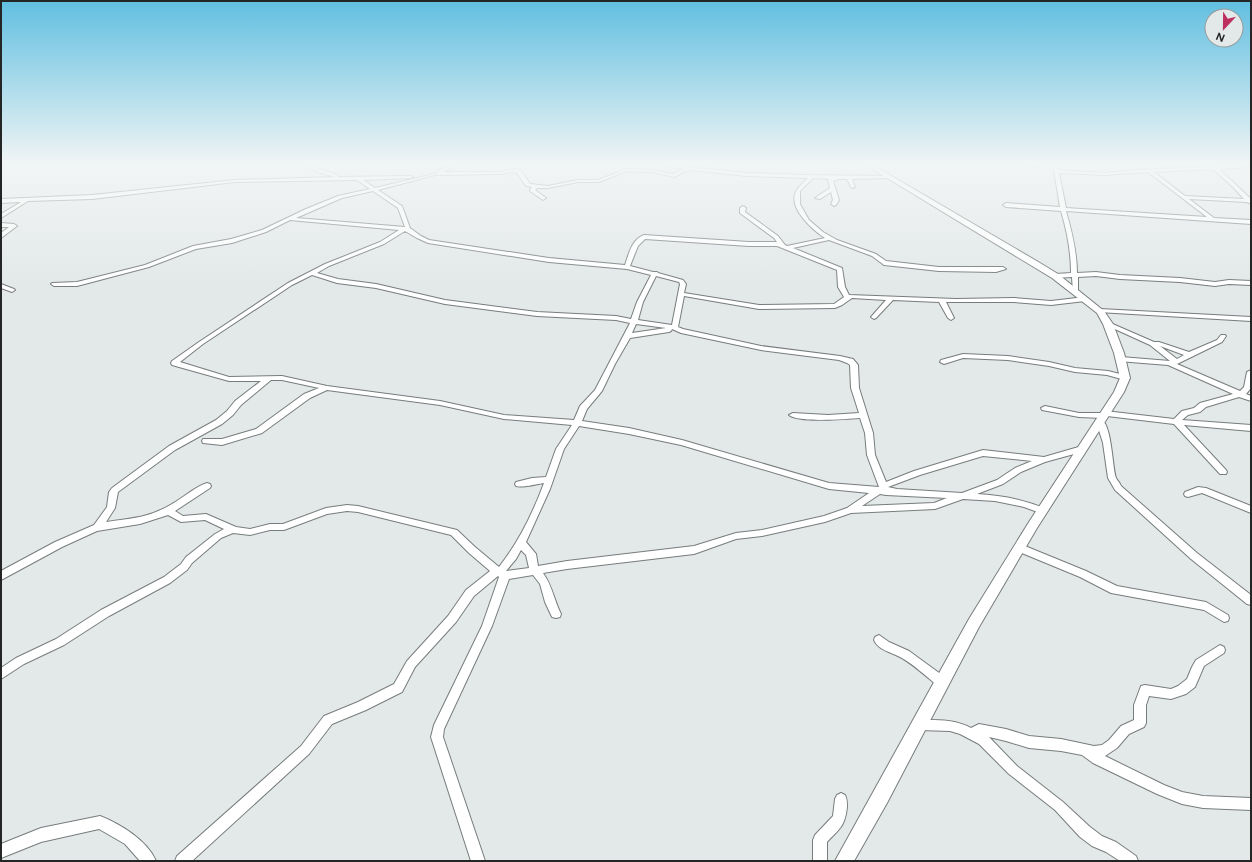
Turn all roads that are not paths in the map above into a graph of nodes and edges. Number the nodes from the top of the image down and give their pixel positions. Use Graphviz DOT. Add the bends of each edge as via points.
graph roads {
  1 [pos="21,204"];
  2 [pos="322,204"];
  3 [pos="396,204"];
  4 [pos="797,204"];
  5 [pos="937,204"];
  6 [pos="1062,204"];
  7 [pos="1193,204"];
  8 [pos="1006,205"];
  9 [pos="743,208"];
  10 [pos="1064,209"];
  11 [pos="1,216"];
  12 [pos="1211,218"];
  13 [pos="290,219"];
  14 [pos="1251,222"];
  15 [pos="1,225"];
  16 [pos="406,229"];
  17 [pos="1,236"];
  18 [pos="831,238"];
  19 [pos="785,246"];
  20 [pos="627,267"];
  21 [pos="1003,269"];
  22 [pos="311,273"];
  23 [pos="655,273"];
  24 [pos="1074,275"];
  25 [pos="1055,276"];
  26 [pos="1251,283"];
  27 [pos="54,284"];
  28 [pos="1,286"];
  29 [pos="12,290"];
  30 [pos="681,294"];
  31 [pos="1080,295"];
  32 [pos="848,297"];
  33 [pos="891,298"];
  34 [pos="941,300"];
  35 [pos="1100,311"];
  36 [pos="874,317"];
  37 [pos="951,318"];
  38 [pos="1231,318"];
  39 [pos="1251,319"];
  40 [pos="634,322"];
  41 [pos="1108,324"];
  42 [pos="1251,324"];
  43 [pos="675,328"];
  44 [pos="626,336"];
  45 [pos="1223,336"];
  46 [pos="1146,341"];
  47 [pos="1190,355"];
  48 [pos="1121,359"];
  49 [pos="944,362"];
  50 [pos="1174,363"];
  51 [pos="1251,372"];
  52 [pos="269,378"];
  53 [pos="1125,378"];
  54 [pos="327,388"];
  55 [pos="1249,388"];
  56 [pos="1240,395"];
  57 [pos="1251,399"];
  58 [pos="1045,408"];
  59 [pos="793,415"];
  60 [pos="863,415"];
  61 [pos="1103,416"];
  62 [pos="1176,422"];
  63 [pos="577,423"];
  64 [pos="1251,428"];
  65 [pos="206,440"];
  66 [pos="1082,449"];
  67 [pos="1044,460"];
  68 [pos="1223,472"];
  69 [pos="549,480"];
  70 [pos="519,484"];
  71 [pos="208,486"];
  72 [pos="882,489"];
  73 [pos="1188,494"];
  74 [pos="959,496"];
  75 [pos="168,510"];
  76 [pos="850,510"];
  77 [pos="1251,510"];
  78 [pos="1043,511"];
  79 [pos="97,527"];
  80 [pos="232,529"];
  81 [pos="521,543"];
  82 [pos="1020,548"];
  83 [pos="536,570"];
  84 [pos="501,572"];
  85 [pos="1,576"];
  86 [pos="1251,602"];
  87 [pos="556,614"];
  88 [pos="1224,618"];
  89 [pos="879,640"];
  90 [pos="1220,650"];
  91 [pos="1,674"];
  92 [pos="942,682"];
  93 [pos="919,724"];
  94 [pos="971,733"];
  95 [pos="1083,749"];
  96 [pos="841,799"];
  97 [pos="1251,804"];
  98 [pos="1,851"];
  99 [pos="149,861"];
  100 [pos="182,861"];
  101 [pos="478,861"];
  102 [pos="820,861"];
  103 [pos="844,861"];
  104 [pos="1131,861"];
  1 -- 11 [label="street"];
  2 -- 13 [label="street"];
  3 -- 16 [label="street" via="400,207"];
  4 -- 18 [label="street" via="805,219"];
  5 -- 25 [label="street"];
  6 -- 10 [label="street"];
  7 -- 12 [label="street"];
  8 -- 10 [label="street"];
  9 -- 19 [label="street" via="742,212"];
  10 -- 12 [label="street"];
  10 -- 24 [label="street" via="1074,256"];
  12 -- 14 [label="street"];
  13 -- 16 [label="street"];
  13 -- 27 [label="street" via="254,235 195,247 147,266 77,284"];
  15 -- 17 [label="street" via="14,226"];
  16 -- 20 [label="street" via="432,242 549,260"];
  16 -- 22 [label="street" via="382,243"];
  18 -- 19 [label="street"];
  18 -- 21 [label="street" via="874,254 884,263 939,269"];
  19 -- 20 [label="street" via="644,237 634,248"];
  19 -- 32 [label="street" via="840,269 842,292"];
  20 -- 23 [label="street"];
  22 -- 40 [label="street" via="337,281 403,291 446,302 537,314 606,317"];
  22 -- 52 [label="street" via="233,321 175,363 229,379"];
  23 -- 30 [label="street" via="681,281"];
  23 -- 40 [label="street" via="640,302"];
  24 -- 25 [label="street"];
  24 -- 26 [label="street" via="1096,274 1215,284"];
  24 -- 31 [label="street"];
  25 -- 31 [label="street"];
  28 -- 29 [label="street"];
  30 -- 32 [label="street" via="765,307 835,306"];
  30 -- 43 [label="street"];
  31 -- 34 [label="street" via="1051,303"];
  31 -- 35 [label="street"];
  32 -- 33 [label="street"];
  33 -- 34 [label="street"];
  33 -- 36 [label="street"];
  34 -- 37 [label="street"];
  35 -- 38 [label="street"];
  35 -- 41 [label="street"];
  38 -- 39 [label="street"];
  38 -- 42 [label="street"];
  40 -- 43 [label="street"];
  40 -- 44 [label="street"];
  41 -- 46 [label="street"];
  41 -- 48 [label="street"];
  43 -- 44 [label="street"];
  43 -- 60 [label="street" via="689,334 847,360 854,367 855,388"];
  44 -- 63 [label="street" via="598,391 584,408"];
  45 -- 47 [label="street" via="1220,341"];
  46 -- 47 [label="street"];
  46 -- 50 [label="street" via="1163,351"];
  47 -- 50 [label="street"];
  48 -- 50 [label="street"];
  48 -- 53 [label="street"];
  49 -- 53 [label="street" via="963,356 1008,358 1108,373"];
  50 -- 56 [label="street"];
  51 -- 55 [label="street"];
  52 -- 54 [label="street" via="292,379"];
  52 -- 79 [label="street" via="219,422 172,448 115,490 111,508"];
  53 -- 61 [label="street"];
  54 -- 63 [label="street" via="440,403 516,419"];
  54 -- 65 [label="street" via="307,396 259,431 222,442"];
  55 -- 56 [label="street"];
  56 -- 57 [label="street"];
  56 -- 62 [label="street" via="1203,405 1197,410 1185,413"];
  58 -- 61 [label="street" via="1080,415"];
  59 -- 60 [label="street" via="814,418"];
  60 -- 72 [label="street" via="870,439 871,455 880,473"];
  61 -- 62 [label="street"];
  61 -- 66 [label="street"];
  61 -- 86 [label="street" via="1112,478 1118,488 1194,556"];
  62 -- 64 [label="street"];
  62 -- 68 [label="street"];
  63 -- 69 [label="street" via="560,449"];
  63 -- 72 [label="street" via="682,443 829,486"];
  66 -- 67 [label="street"];
  66 -- 78 [label="street"];
  67 -- 72 [label="street" via="986,452 917,473"];
  67 -- 74 [label="street" via="1018,470 1000,482"];
  69 -- 70 [label="street"];
  69 -- 81 [label="street"];
  71 -- 75 [label="street"];
  72 -- 74 [label="street"];
  72 -- 76 [label="street"];
  73 -- 77 [label="street" via="1203,490"];
  74 -- 76 [label="street" via="929,507"];
  74 -- 78 [label="street" via="1011,500"];
  75 -- 79 [label="street" via="141,521"];
  75 -- 80 [label="street" via="181,519 209,518"];
  76 -- 83 [label="street" via="784,529 736,536 694,550"];
  78 -- 82 [label="street"];
  79 -- 85 [label="street"];
  80 -- 84 [label="street" via="250,532 270,527 284,527 326,511 358,509 454,532 476,554"];
  80 -- 91 [label="street" via="218,536 167,580"];
  81 -- 83 [label="street" via="531,554"];
  81 -- 84 [label="street"];
  82 -- 88 [label="street" via="1115,590 1206,606"];
  82 -- 92 [label="street" via="974,623"];
  83 -- 84 [label="street" via="512,575"];
  83 -- 87 [label="street" via="545,583"];
  84 -- 100 [label="street" via="470,593 452,619 420,653 398,688 328,720 305,750"];
  84 -- 101 [label="street" via="487,626 438,729 437,737"];
  89 -- 92 [label="street" via="904,654"];
  90 -- 95 [label="street" via="1196,667 1191,683 1182,690 1171,694 1145,690 1140,705 1140,723 1125,730 1104,751"];
  92 -- 93 [label="street"];
  93 -- 94 [label="street" via="950,726"];
  93 -- 103 [label="street"];
  94 -- 95 [label="street" via="979,730 1029,742"];
  94 -- 104 [label="street" via="983,740 1085,832"];
  95 -- 97 [label="street" via="1168,794 1203,802"];
  96 -- 102 [label="street" via="839,819 820,840"];
  98 -- 99 [label="street" via="41,835 100,822 130,839"];
}
